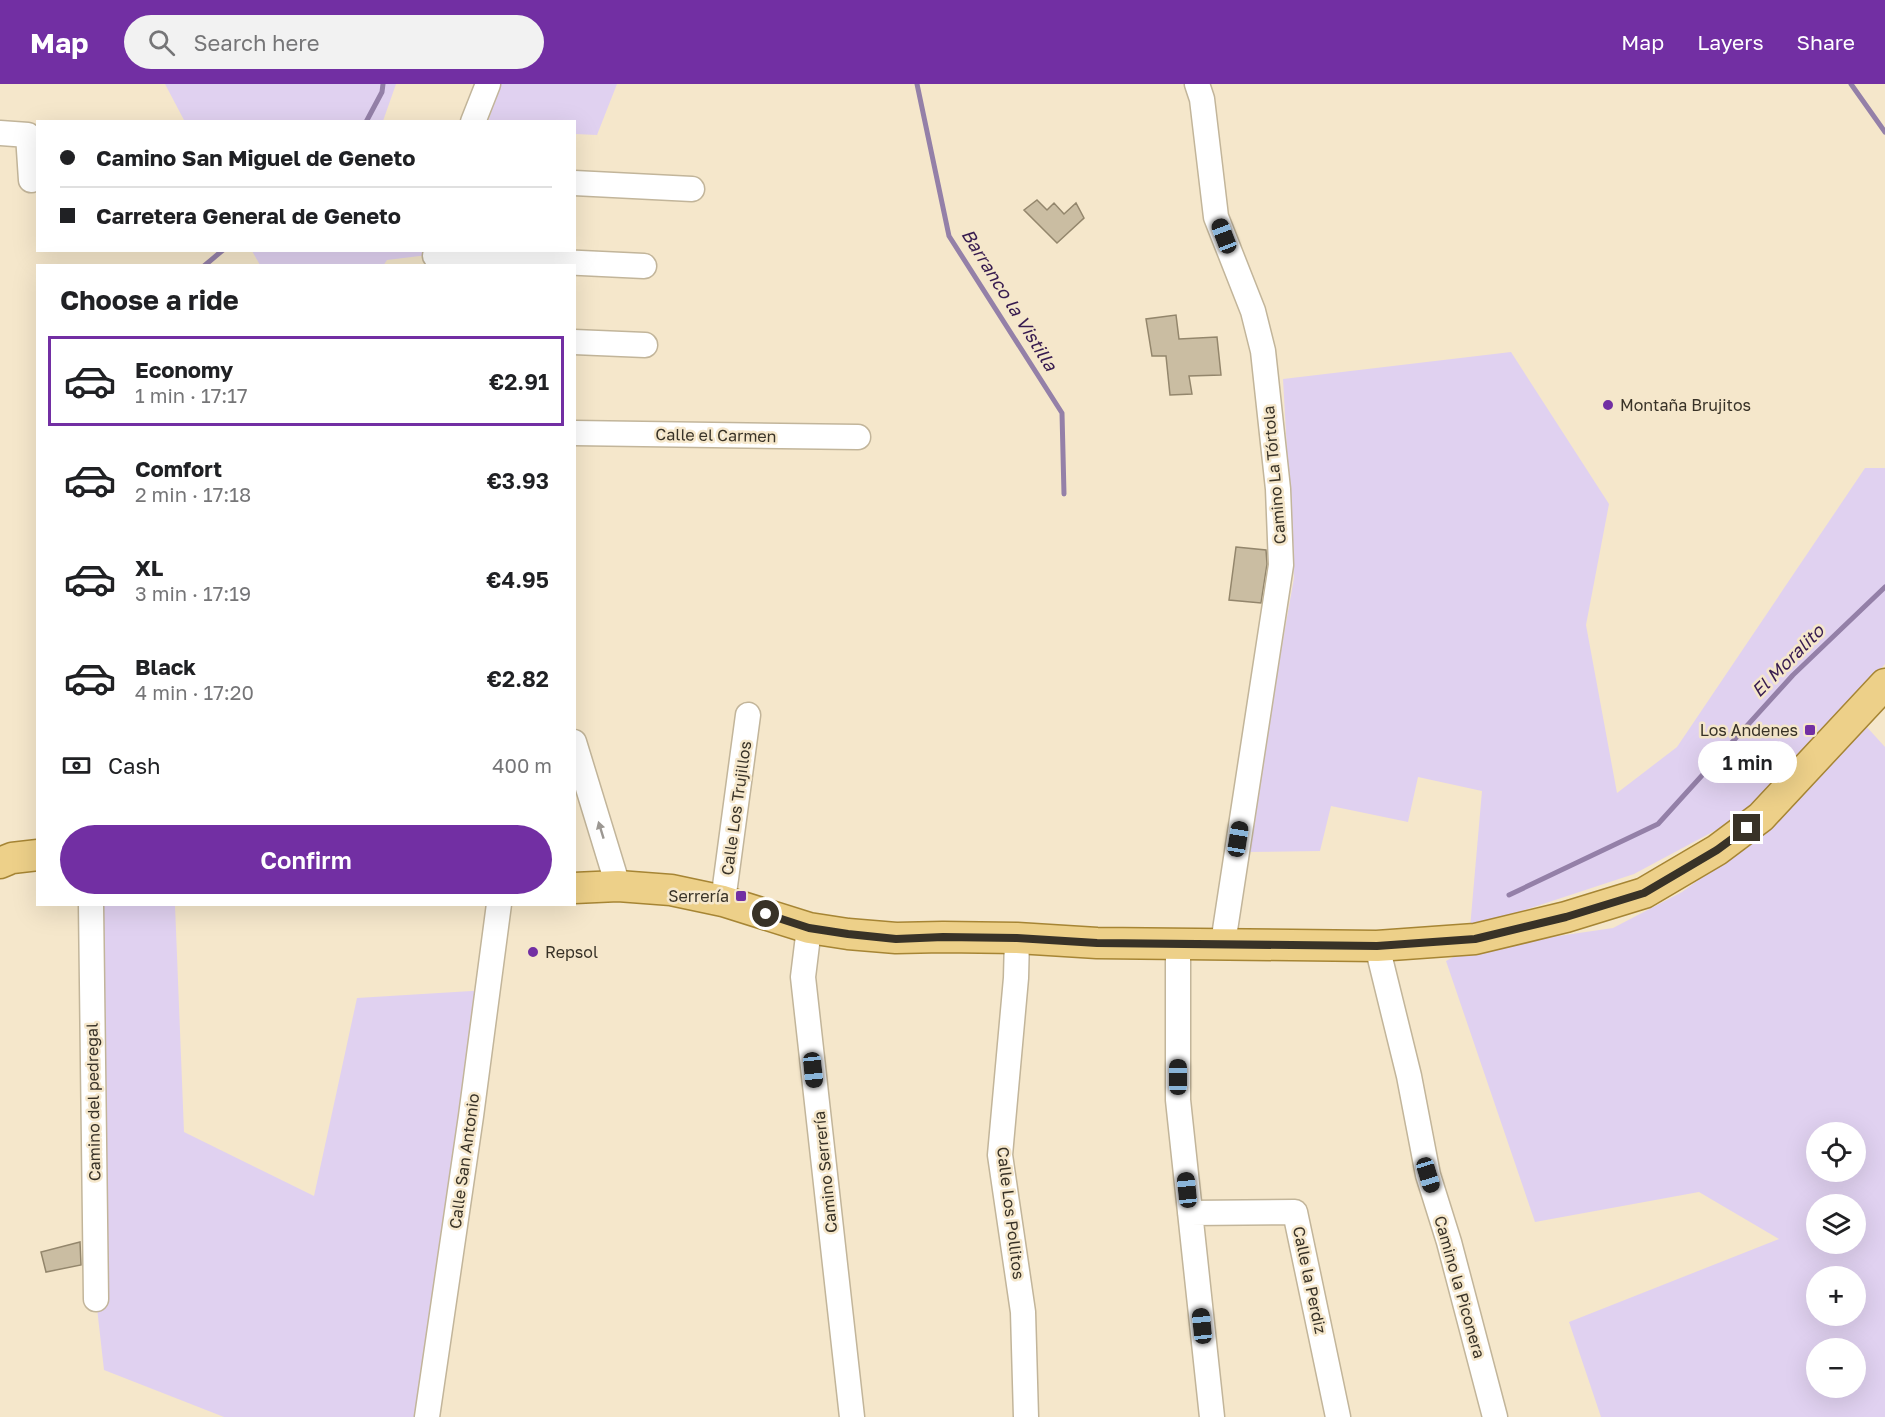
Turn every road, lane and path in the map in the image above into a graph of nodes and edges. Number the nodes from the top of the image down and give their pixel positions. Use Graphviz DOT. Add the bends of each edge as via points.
graph roads {
  1 [pos="1197,84"];
  2 [pos="487,85"];
  3 [pos="474,120"];
  4 [pos="0,133"];
  5 [pos="32,180"];
  6 [pos="576,183"];
  7 [pos="692,189"];
  8 [pos="436,257"];
  9 [pos="644,266"];
  10 [pos="576,342"];
  11 [pos="645,345"];
  12 [pos="576,433"];
  13 [pos="858,437"];
  14 [pos="1885,684"];
  15 [pos="748,714"];
  16 [pos="576,749"];
  17 [pos="36,855"];
  18 [pos="0,863"];
  19 [pos="618,886"];
  20 [pos="576,888"];
  21 [pos="723,901"];
  22 [pos="91,906"];
  23 [pos="499,906"];
  24 [pos="809,928"];
  25 [pos="1017,938"];
  26 [pos="1178,943"];
  27 [pos="1222,944"];
  28 [pos="1377,946"];
  29 [pos="1190,1213"];
  30 [pos="96,1299"];
  31 [pos="427,1417"];
  32 [pos="852,1417"];
  33 [pos="1026,1417"];
  34 [pos="1212,1417"];
  35 [pos="1338,1417"];
  36 [pos="1495,1417"];
  1 -- 27 [label="street, Camino La Tórtola" via="1216,217 1253,311 1263,351 1278,489 1281,565"];
  2 -- 3 [label="street"];
  4 -- 5 [label="street" via="28,135"];
  6 -- 7 [label="street"];
  8 -- 9 [label="street"];
  10 -- 11 [label="street"];
  12 -- 13 [label="street, Calle el Carmen"];
  14 -- 28 [label="main road" via="1761,817 1717,850 1644,893 1475,939"];
  15 -- 21 [label="street, Calle Los Trujillos"];
  19 -- 16 [label="street, one-way"];
  17 -- 18 [label="main road"];
  19 -- 20 [label="main road"];
  19 -- 21 [label="main road" via="671,890"];
  21 -- 24 [label="main road"];
  22 -- 30 [label="street, Camino del pedregal"];
  23 -- 31 [label="street, Calle San Antonio"];
  24 -- 25 [label="main road" via="896,939"];
  24 -- 32 [label="street, Camino Serrería" via="802,977"];
  25 -- 26 [label="main road"];
  25 -- 33 [label="street, Calle Los Pollitos" via="1000,1155 1023,1312"];
  26 -- 27 [label="main road"];
  26 -- 29 [label="street" via="1178,1100"];
  27 -- 28 [label="main road"];
  28 -- 36 [label="street, Camino la Piconera" via="1428,1175"];
  29 -- 34 [label="street"];
  29 -- 35 [label="street, Calle la Perdiz" via="1295,1212"];
}
